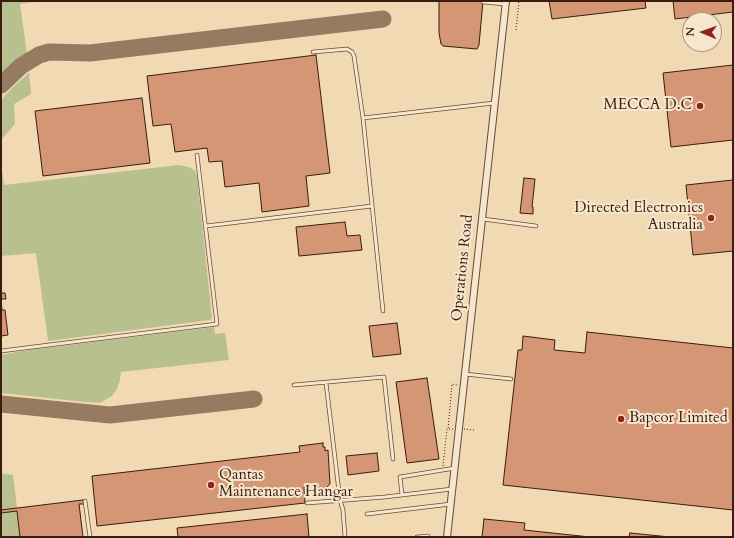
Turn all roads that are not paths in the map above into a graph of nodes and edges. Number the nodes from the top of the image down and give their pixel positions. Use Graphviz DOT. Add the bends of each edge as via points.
graph roads {
  1 [pos="482,2"];
  2 [pos="506,2"];
  3 [pos="313,52"];
  4 [pos="494,103"];
  5 [pos="362,118"];
  6 [pos="197,155"];
  7 [pos="372,206"];
  8 [pos="481,219"];
  9 [pos="206,226"];
  10 [pos="536,226"];
  11 [pos="383,311"];
  12 [pos="1,351"];
  13 [pos="465,374"];
  14 [pos="511,379"];
  15 [pos="326,383"];
  16 [pos="294,385"];
  17 [pos="393,459"];
  18 [pos="455,468"];
  19 [pos="452,489"];
  20 [pos="402,495"];
  21 [pos="340,500"];
  22 [pos="85,501"];
  23 [pos="307,503"];
  24 [pos="451,504"];
  25 [pos="367,514"];
  26 [pos="428,536"];
  27 [pos="90,537"];
  28 [pos="345,537"];
  29 [pos="417,537"];
  30 [pos="447,537"];
  1 -- 2 [label="lane"];
  2 -- 4 [label="street, Operations Road"];
  3 -- 5 [label="lane" via="341,49 352,52"];
  4 -- 5 [label="lane"];
  4 -- 8 [label="street, Operations Road"];
  5 -- 7 [label="lane"];
  6 -- 9 [label="lane"];
  7 -- 9 [label="lane"];
  7 -- 11 [label="lane"];
  8 -- 10 [label="lane"];
  8 -- 13 [label="street, Operations Road"];
  9 -- 12 [label="lane" via="217,324"];
  13 -- 14 [label="lane"];
  13 -- 18 [label="street, Operations Road"];
  15 -- 16 [label="lane"];
  15 -- 17 [label="lane" via="384,377"];
  15 -- 21 [label="lane"];
  18 -- 19 [label="street, Operations Road"];
  18 -- 20 [label="lane" via="400,477"];
  19 -- 20 [label="lane"];
  19 -- 24 [label="street, Operations Road"];
  20 -- 21 [label="lane"];
  21 -- 23 [label="lane"];
  21 -- 28 [label="lane"];
  22 -- 27 [label="lane"];
  24 -- 25 [label="lane"];
  24 -- 30 [label="street, Operations Road"];
  26 -- 29 [label="lane"];
}
